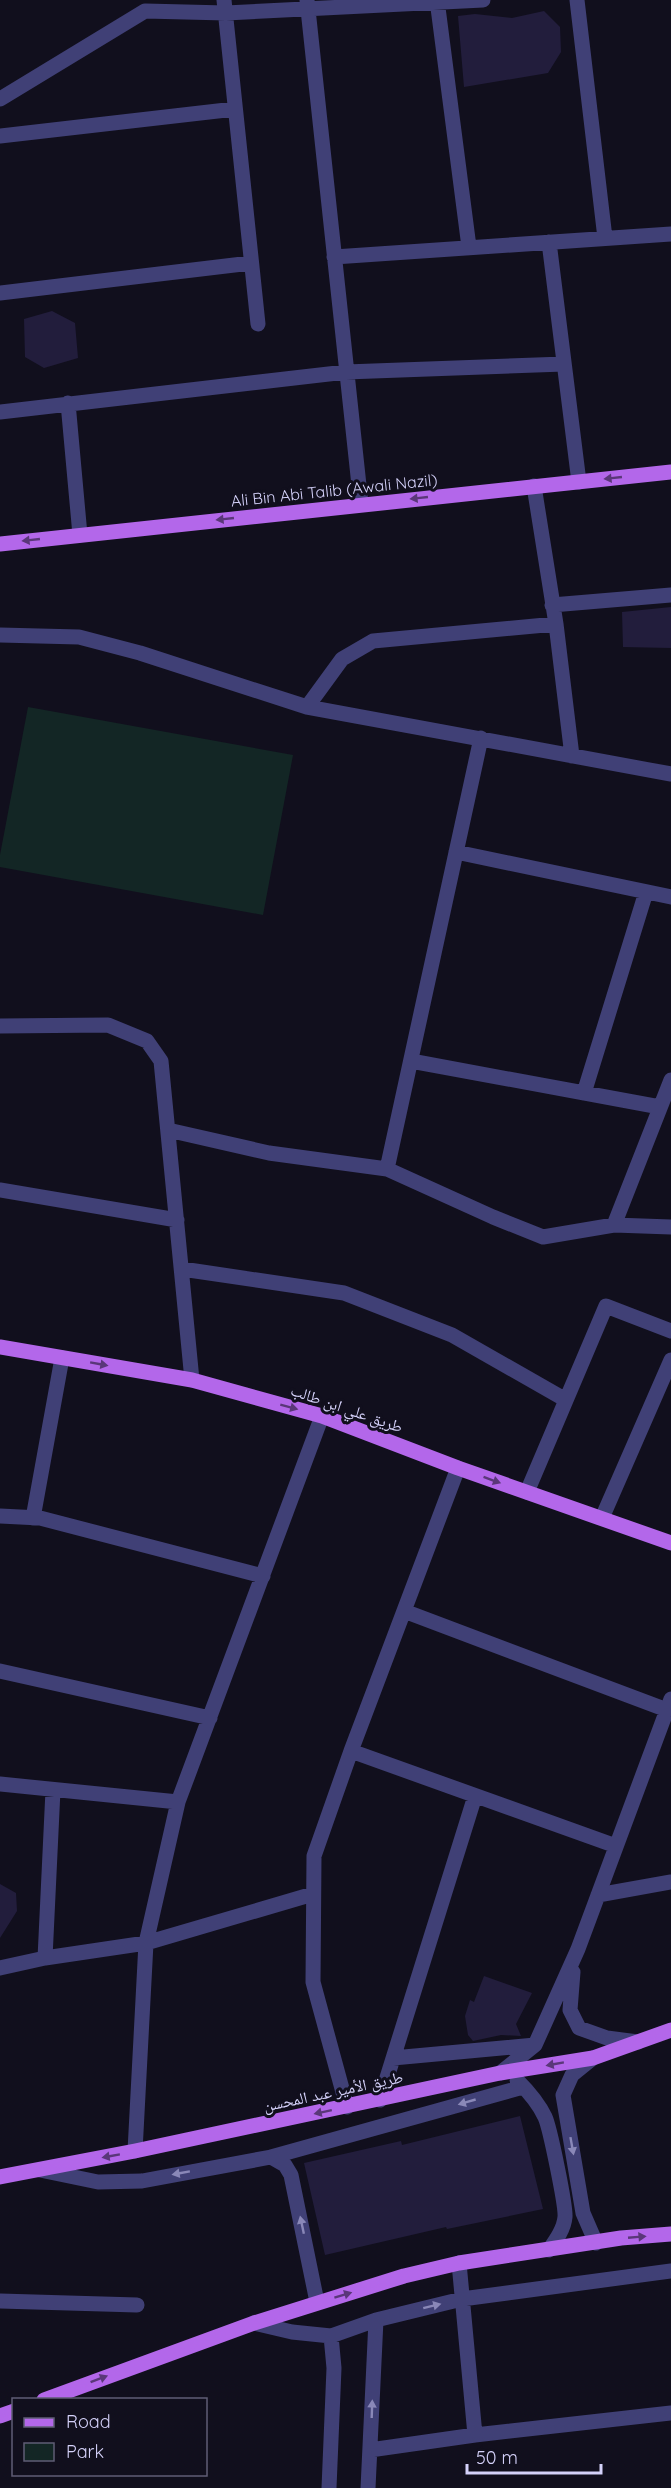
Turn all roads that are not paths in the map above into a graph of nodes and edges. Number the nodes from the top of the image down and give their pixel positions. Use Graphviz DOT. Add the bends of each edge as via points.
graph roads {
  1 [pos="131,0"];
  2 [pos="483,0"];
  3 [pos="577,0"];
  4 [pos="437,1"];
  5 [pos="308,4"];
  6 [pos="225,7"];
  7 [pos="145,11"];
  8 [pos="0,99"];
  9 [pos="236,109"];
  10 [pos="0,136"];
  11 [pos="671,234"];
  12 [pos="605,238"];
  13 [pos="549,242"];
  14 [pos="469,247"];
  15 [pos="334,257"];
  16 [pos="251,262"];
  17 [pos="0,292"];
  18 [pos="258,324"];
  19 [pos="564,364"];
  20 [pos="346,372"];
  21 [pos="68,403"];
  22 [pos="0,412"];
  23 [pos="671,472"];
  24 [pos="579,482"];
  25 [pos="534,486"];
  26 [pos="361,504"];
  27 [pos="80,535"];
  28 [pos="0,544"];
  29 [pos="671,595"];
  30 [pos="552,605"];
  31 [pos="556,624"];
  32 [pos="0,635"];
  33 [pos="307,707"];
  34 [pos="481,738"];
  35 [pos="572,756"];
  36 [pos="671,774"];
  37 [pos="456,852"];
  38 [pos="646,892"];
  39 [pos="671,897"];
  40 [pos="0,1026"];
  41 [pos="411,1061"];
  42 [pos="671,1080"];
  43 [pos="584,1093"];
  44 [pos="660,1107"];
  45 [pos="168,1130"];
  46 [pos="387,1168"];
  47 [pos="0,1190"];
  48 [pos="177,1220"];
  49 [pos="614,1225"];
  50 [pos="671,1227"];
  51 [pos="182,1269"];
  52 [pos="671,1331"];
  53 [pos="0,1347"];
  54 [pos="62,1358"];
  55 [pos="671,1360"];
  56 [pos="192,1380"];
  57 [pos="566,1400"];
  58 [pos="322,1416"];
  59 [pos="458,1468"];
  60 [pos="527,1492"];
  61 [pos="0,1516"];
  62 [pos="33,1518"];
  63 [pos="602,1518"];
  64 [pos="671,1543"];
  65 [pos="263,1576"];
  66 [pos="404,1611"];
  67 [pos="0,1671"];
  68 [pos="669,1705"];
  69 [pos="210,1718"];
  70 [pos="351,1751"];
  71 [pos="0,1784"];
  72 [pos="54,1790"];
  73 [pos="475,1796"];
  74 [pos="178,1802"];
  75 [pos="616,1846"];
  76 [pos="671,1882"];
  77 [pos="313,1894"];
  78 [pos="598,1895"];
  79 [pos="146,1943"];
  80 [pos="578,1949"];
  81 [pos="45,1958"];
  82 [pos="0,1968"];
  83 [pos="671,2030"];
  84 [pos="638,2042"];
  85 [pos="535,2045"];
  86 [pos="393,2058"];
  87 [pos="593,2058"];
  88 [pos="504,2073"];
  89 [pos="523,2087"];
  90 [pos="380,2100"];
  91 [pos="347,2107"];
  92 [pos="135,2151"];
  93 [pos="271,2157"];
  94 [pos="38,2169"];
  95 [pos="0,2177"];
  96 [pos="671,2234"];
  97 [pos="596,2243"];
  98 [pos="549,2250"];
  99 [pos="459,2263"];
  100 [pos="671,2271"];
  101 [pos="462,2299"];
  102 [pos="0,2301"];
  103 [pos="317,2302"];
  104 [pos="137,2305"];
  105 [pos="376,2320"];
  106 [pos="254,2323"];
  107 [pos="331,2336"];
  108 [pos="49,2398"];
  109 [pos="671,2413"];
  110 [pos="475,2436"];
  111 [pos="370,2450"];
  112 [pos="329,2488"];
  113 [pos="368,2488"];
  1 -- 7 [label="street"];
  2 -- 4 [label="street"];
  3 -- 12 [label="street"];
  4 -- 5 [label="street"];
  4 -- 14 [label="street"];
  5 -- 6 [label="street"];
  5 -- 15 [label="street"];
  6 -- 7 [label="street"];
  6 -- 9 [label="street"];
  7 -- 8 [label="street"];
  9 -- 10 [label="street"];
  9 -- 16 [label="street"];
  11 -- 12 [label="street"];
  12 -- 13 [label="street"];
  13 -- 14 [label="street"];
  13 -- 19 [label="street"];
  14 -- 15 [label="street"];
  15 -- 20 [label="street"];
  16 -- 17 [label="street"];
  16 -- 18 [label="street"];
  19 -- 20 [label="street"];
  19 -- 24 [label="street"];
  20 -- 21 [label="street"];
  20 -- 26 [label="street"];
  21 -- 22 [label="street"];
  21 -- 27 [label="street"];
  23 -- 24 [label="main road, Ali Bin Abi Talib (Awali Nazil), one-way"];
  24 -- 25 [label="main road, Ali Bin Abi Talib (Awali Nazil)"];
  25 -- 26 [label="main road, Ali Bin Abi Talib (Awali Nazil), one-way"];
  25 -- 30 [label="street"];
  26 -- 27 [label="main road, Ali Bin Abi Talib (Awali Nazil), one-way"];
  27 -- 28 [label="main road, Ali Bin Abi Talib (Awali Nazil), one-way"];
  29 -- 30 [label="street"];
  30 -- 31 [label="street"];
  31 -- 33 [label="street" via="373,641 342,659"];
  31 -- 35 [label="street"];
  32 -- 33 [label="street" via="79,637"];
  33 -- 34 [label="street"];
  34 -- 35 [label="street"];
  34 -- 37 [label="street"];
  35 -- 36 [label="street"];
  37 -- 38 [label="street"];
  37 -- 41 [label="street"];
  38 -- 39 [label="street"];
  38 -- 43 [label="street"];
  40 -- 45 [label="street" via="108,1025 147,1041 161,1061"];
  41 -- 43 [label="street"];
  41 -- 46 [label="street"];
  42 -- 44 [label="street"];
  43 -- 44 [label="street"];
  44 -- 49 [label="street"];
  45 -- 46 [label="street" via="269,1153"];
  45 -- 48 [label="street"];
  46 -- 49 [label="street" via="543,1237"];
  47 -- 48 [label="street"];
  48 -- 51 [label="street"];
  49 -- 50 [label="street"];
  51 -- 56 [label="street"];
  51 -- 57 [label="street" via="344,1293 452,1335"];
  52 -- 57 [label="street" via="606,1306"];
  53 -- 54 [label="main road, طريق علي ابن طالب"];
  54 -- 56 [label="main road, طريق علي ابن طالب, one-way"];
  54 -- 62 [label="street"];
  55 -- 63 [label="street"];
  56 -- 58 [label="main road, طريق علي ابن طالب, one-way"];
  57 -- 60 [label="street"];
  58 -- 59 [label="main road, طريق علي ابن طالب"];
  58 -- 65 [label="street"];
  59 -- 60 [label="main road, طريق علي ابن طالب, one-way"];
  59 -- 66 [label="street"];
  60 -- 63 [label="main road, طريق علي ابن طالب"];
  61 -- 62 [label="street"];
  62 -- 65 [label="street"];
  63 -- 64 [label="main road, طريق علي ابن طالب"];
  65 -- 69 [label="street"];
  66 -- 68 [label="street"];
  66 -- 70 [label="street"];
  67 -- 69 [label="street"];
  68 -- 75 [label="street"];
  69 -- 74 [label="street"];
  70 -- 73 [label="street"];
  70 -- 77 [label="street" via="314,1856"];
  71 -- 72 [label="street"];
  72 -- 74 [label="street"];
  72 -- 81 [label="street"];
  73 -- 75 [label="street"];
  73 -- 86 [label="street"];
  74 -- 79 [label="street"];
  75 -- 78 [label="street"];
  76 -- 78 [label="street"];
  77 -- 79 [label="street"];
  77 -- 91 [label="street" via="313,1983"];
  78 -- 80 [label="street"];
  79 -- 81 [label="street"];
  79 -- 92 [label="street"];
  80 -- 84 [label="street" via="570,2010 579,2028 607,2038"];
  80 -- 85 [label="street"];
  81 -- 82 [label="street"];
  83 -- 84 [label="main road, طريق الأمير عبد المحسن"];
  84 -- 87 [label="main road, طريق الأمير عبد المحسن"];
  85 -- 86 [label="street"];
  85 -- 88 [label="street"];
  86 -- 90 [label="street"];
  87 -- 88 [label="main road, طريق الأمير عبد المحسن, one-way"];
  87 -- 97 [label="street, one-way" via="572,2076 563,2095 584,2213"];
  88 -- 89 [label="street"];
  88 -- 90 [label="main road, طريق الأمير عبد المحسن"];
  89 -- 93 [label="street, one-way"];
  89 -- 98 [label="street" via="535,2098 546,2118 566,2216"];
  90 -- 91 [label="main road, طريق الأمير عبد المحسن"];
  91 -- 92 [label="main road, طريق الأمير عبد المحسن, one-way"];
  92 -- 94 [label="main road, طريق الأمير عبد المحسن, one-way"];
  93 -- 94 [label="street, one-way" via="141,2181 98,2182"];
  103 -- 93 [label="street, one-way" via="291,2175 285,2165"];
  94 -- 95 [label="main road, طريق الأمير عبد المحسن"];
  97 -- 96 [label="main road, one-way"];
  97 -- 98 [label="main road"];
  98 -- 99 [label="main road"];
  99 -- 101 [label="street"];
  103 -- 99 [label="main road, one-way"];
  100 -- 101 [label="street"];
  105 -- 101 [label="street, one-way"];
  101 -- 110 [label="street"];
  102 -- 104 [label="street"];
  103 -- 106 [label="main road"];
  105 -- 107 [label="street"];
  111 -- 105 [label="street, one-way"];
  106 -- 107 [label="street"];
  108 -- 106 [label="main road, one-way"];
  107 -- 112 [label="street" via="334,2368"];
  109 -- 110 [label="street"];
  110 -- 111 [label="street"];
  111 -- 113 [label="street"];
}
